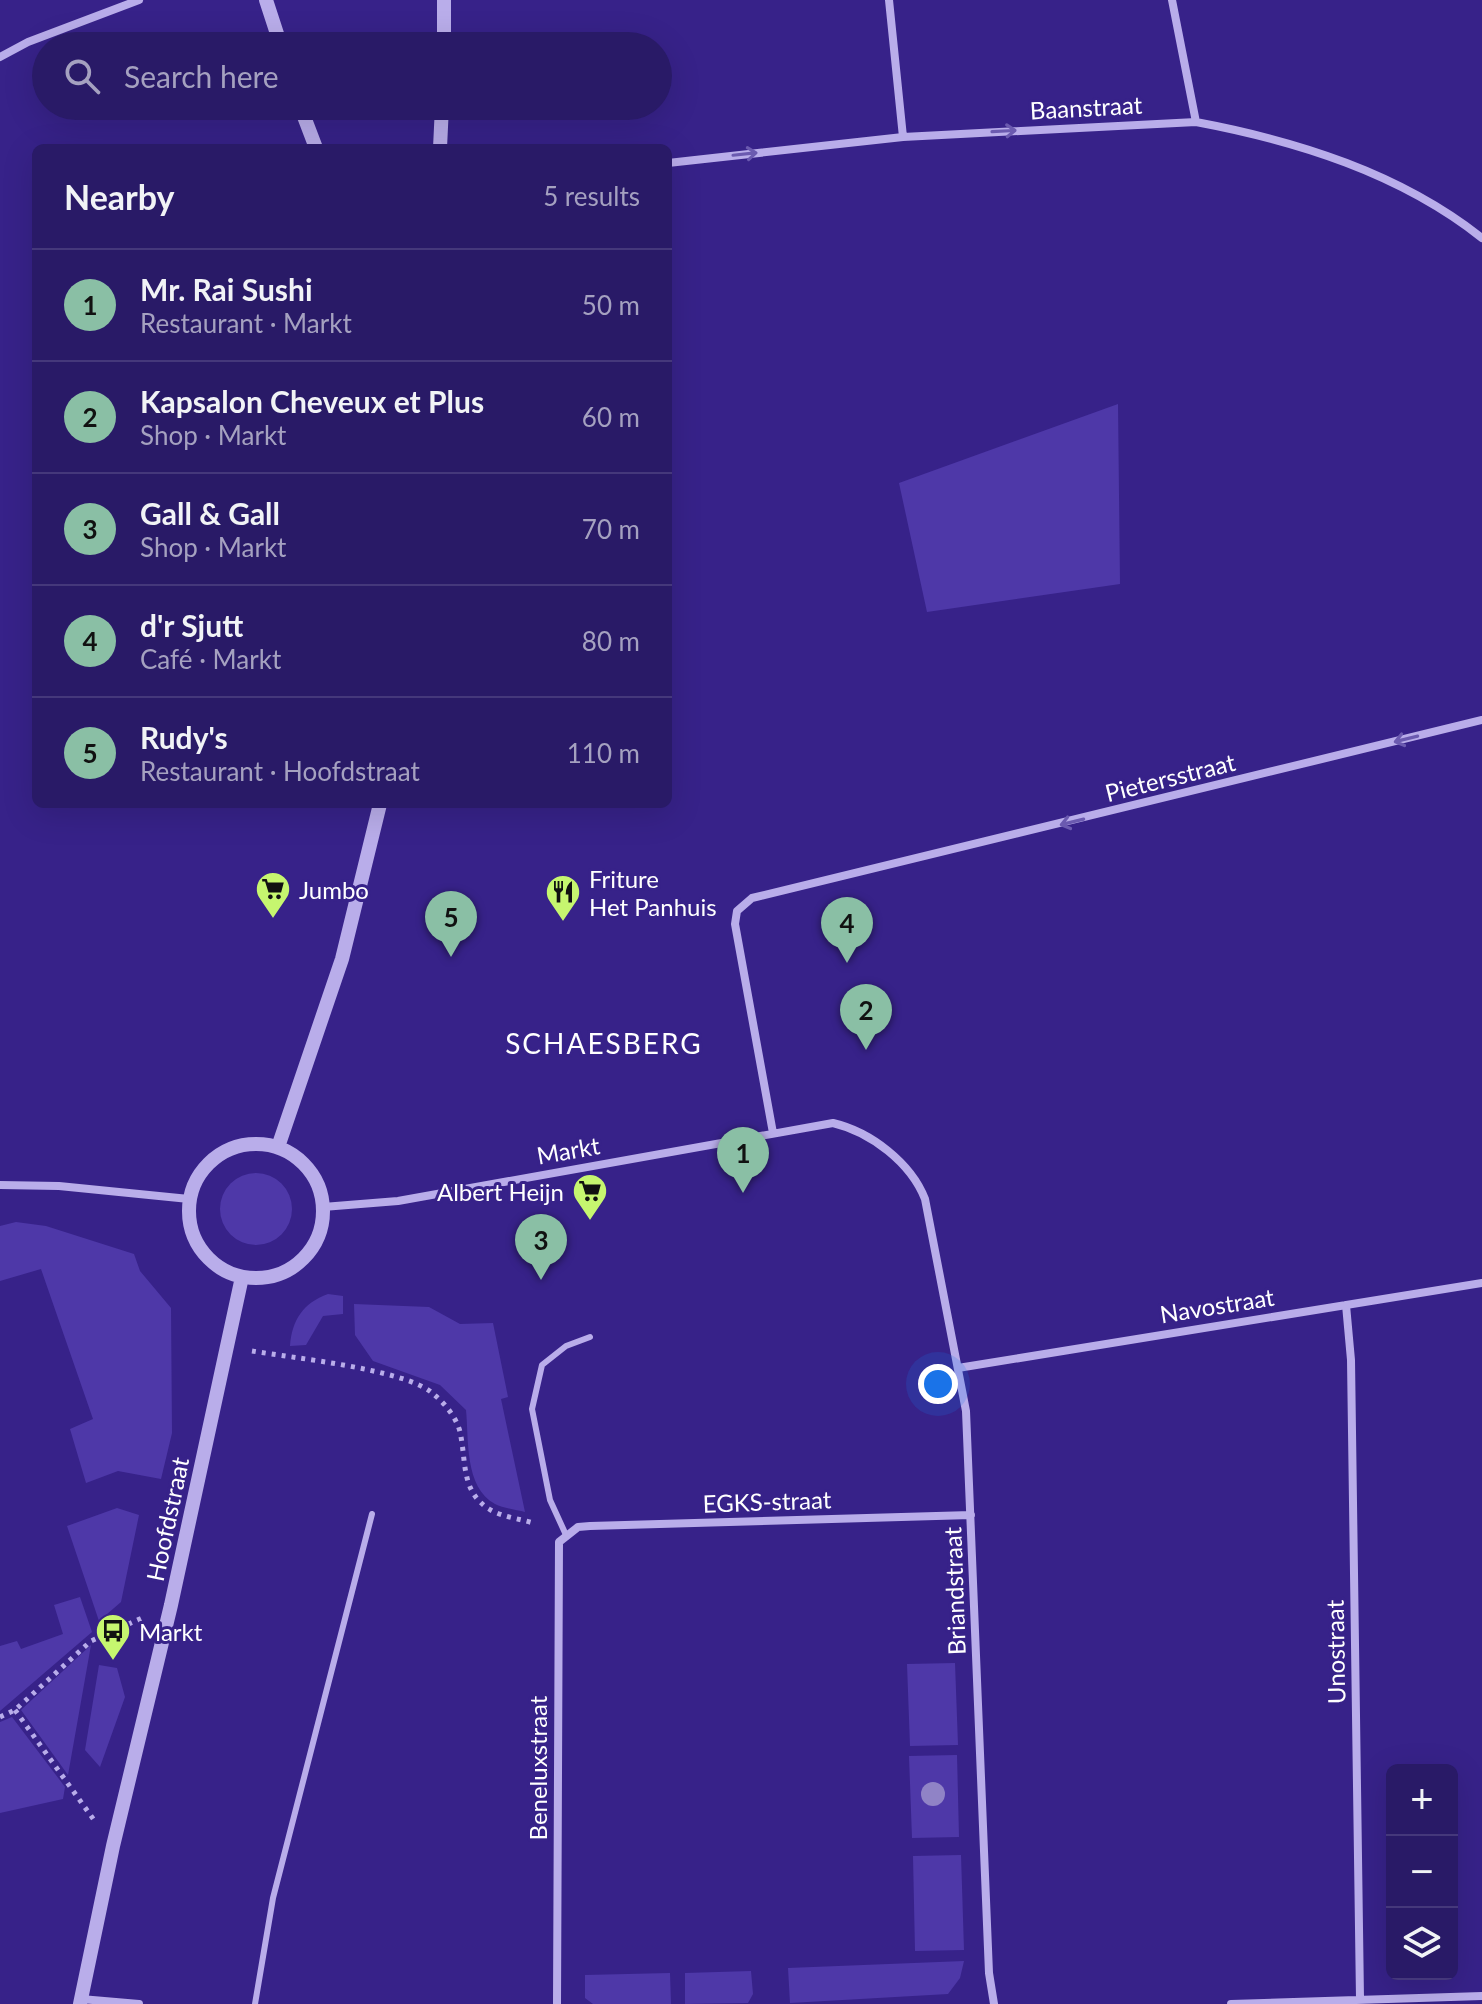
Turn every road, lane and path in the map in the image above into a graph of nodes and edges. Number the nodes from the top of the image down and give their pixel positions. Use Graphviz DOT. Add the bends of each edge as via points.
graph roads {
  1 [pos="139,0"];
  2 [pos="266,0"];
  3 [pos="444,0"];
  4 [pos="889,0"];
  5 [pos="1172,0"];
  6 [pos="54,32"];
  7 [pos="276,32"];
  8 [pos="444,32"];
  9 [pos="32,40"];
  10 [pos="0,57"];
  11 [pos="305,120"];
  12 [pos="441,120"];
  13 [pos="1196,122"];
  14 [pos="903,137"];
  15 [pos="314,144"];
  16 [pos="440,144"];
  17 [pos="672,163"];
  18 [pos="1482,238"];
  19 [pos="1482,720"];
  20 [pos="379,808"];
  21 [pos="773,1133"];
  22 [pos="278,1147"];
  23 [pos="918,1182"];
  24 [pos="0,1185"];
  25 [pos="189,1199"];
  26 [pos="323,1207"];
  27 [pos="242,1277"];
  28 [pos="1482,1283"];
  29 [pos="1346,1305"];
  30 [pos="590,1337"];
  31 [pos="227,1347"];
  32 [pos="958,1368"];
  33 [pos="372,1514"];
  34 [pos="971,1515"];
  35 [pos="566,1535"];
  36 [pos="171,1605"];
  37 [pos="15,1710"];
  38 [pos="0,1717"];
  39 [pos="113,1846"];
  40 [pos="1482,1996"];
  41 [pos="1360,1999"];
  42 [pos="81,2002"];
  43 [pos="139,2004"];
  44 [pos="255,2004"];
  45 [pos="557,2004"];
  46 [pos="994,2004"];
  47 [pos="1231,2004"];
  1 -- 6 [label="street"];
  2 -- 7 [label="street"];
  3 -- 8 [label="street"];
  4 -- 14 [label="street"];
  5 -- 13 [label="street"];
  9 -- 10 [label="street"];
  11 -- 15 [label="street"];
  12 -- 16 [label="street"];
  14 -- 13 [label="street, Baanstraat, one-way"];
  13 -- 18 [label="street, Baanstraat" via="1304,147 1390,181"];
  17 -- 14 [label="street, Baanstraat, one-way"];
  19 -- 21 [label="street, Pietersstraat, one-way" via="752,898 737,911 735,924"];
  20 -- 22 [label="street" via="342,959"];
  21 -- 23 [label="street, Markt" via="833,1123 849,1127 887,1151"];
  21 -- 26 [label="street, Markt" via="398,1201"];
  22 -- 25 [label="street" via="255,1143 212,1159"];
  22 -- 26 [label="street" via="314,1177"];
  23 -- 32 [label="street, Briandstraat"];
  24 -- 25 [label="street"];
  25 -- 27 [label="street" via="189,1220 206,1257"];
  26 -- 27 [label="street" via="320,1231 308,1253 290,1269 267,1277"];
  27 -- 31 [label="street, Hoofdstraat"];
  28 -- 29 [label="street, Navostraat"];
  29 -- 32 [label="street, Navostraat"];
  29 -- 41 [label="street, Unostraat" via="1352,1376"];
  30 -- 35 [label="lane" via="566,1346 542,1365 532,1409 550,1500"];
  31 -- 35 [label="path" via="377,1372 429,1390 449,1409 461,1434 464,1473 480,1500 489,1509"];
  31 -- 36 [label="street, Hoofdstraat"];
  32 -- 34 [label="street, Briandstraat" via="966,1411"];
  33 -- 44 [label="lane" via="273,1898"];
  34 -- 35 [label="street, EGKS-straat" via="590,1526"];
  34 -- 46 [label="street, Briandstraat"];
  35 -- 45 [label="street, Beneluxstraat" via="557,1556"];
  36 -- 37 [label="path" via="91,1641"];
  36 -- 39 [label="street, Hoofdstraat"];
  37 -- 38 [label="path"];
  37 -- 39 [label="path"];
  39 -- 42 [label="street, Hoofdstraat"];
  40 -- 41 [label="street"];
  41 -- 47 [label="street"];
  42 -- 43 [label="street"];
}
